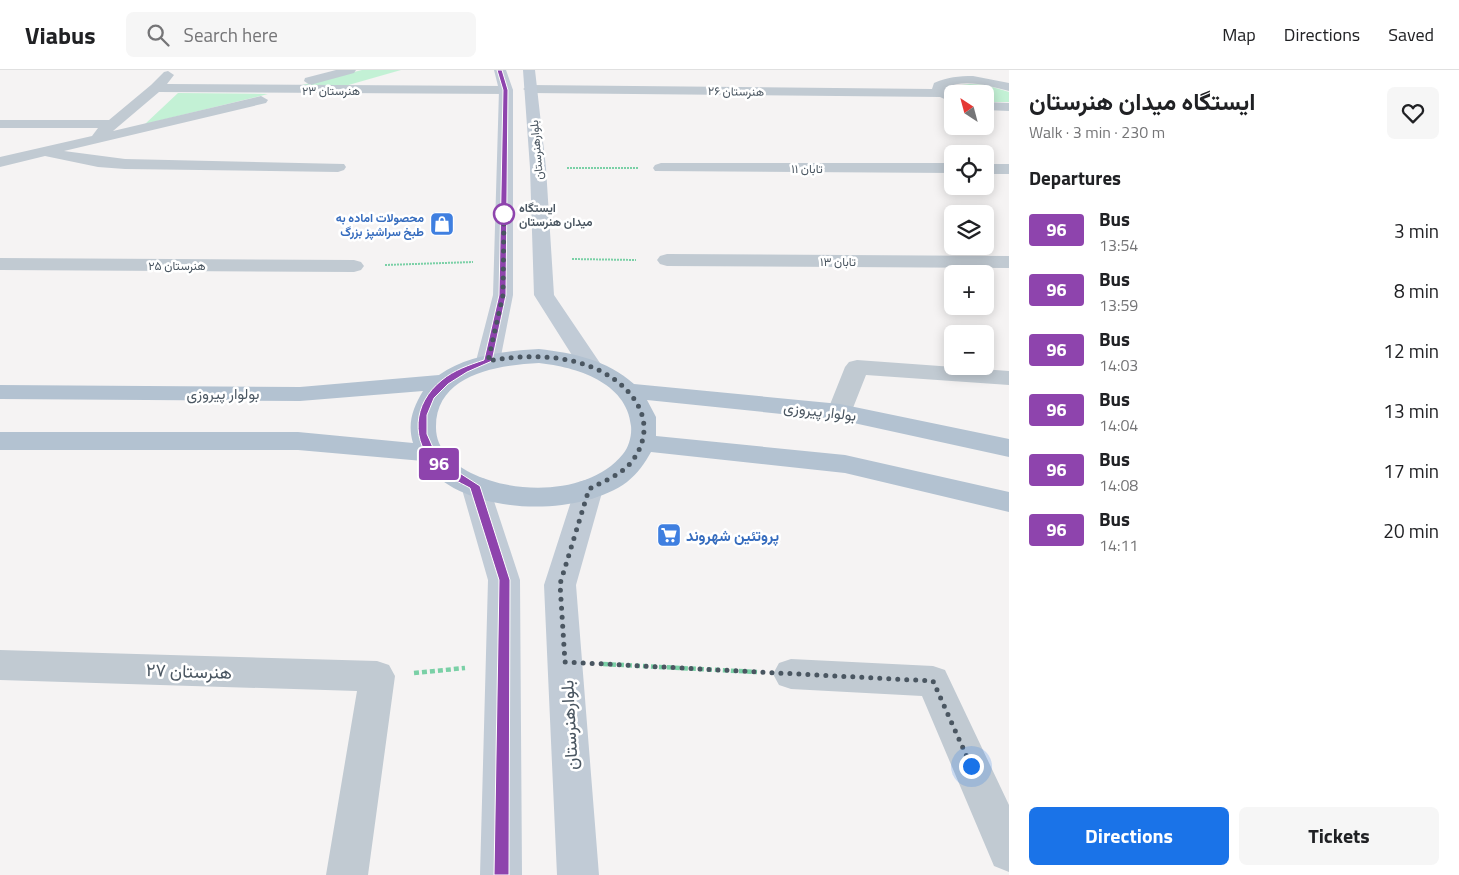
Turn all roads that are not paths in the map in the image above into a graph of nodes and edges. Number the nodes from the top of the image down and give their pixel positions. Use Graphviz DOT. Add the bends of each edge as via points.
graph roads {
  1 [pos="173,70"];
  2 [pos="350,70"];
  3 [pos="500,70"];
  4 [pos="529,70"];
  5 [pos="952,70"];
  6 [pos="966,80"];
  7 [pos="1009,87"];
  8 [pos="156,88"];
  9 [pos="530,89"];
  10 [pos="275,90"];
  11 [pos="302,90"];
  12 [pos="506,90"];
  13 [pos="944,92"];
  14 [pos="944,96"];
  15 [pos="0,124"];
  16 [pos="111,124"];
  17 [pos="93,139"];
  18 [pos="43,152"];
  19 [pos="0,162"];
  20 [pos="338,167"];
  21 [pos="661,168"];
  22 [pos="944,168"];
  23 [pos="994,168"];
  24 [pos="1009,168"];
  25 [pos="666,260"];
  26 [pos="1009,262"];
  27 [pos="0,264"];
  28 [pos="354,266"];
  29 [pos="488,361"];
  30 [pos="590,366"];
  31 [pos="1009,378"];
  32 [pos="445,382"];
  33 [pos="628,391"];
  34 [pos="0,392"];
  35 [pos="840,412"];
  36 [pos="0,442"];
  37 [pos="643,443"];
  38 [pos="1009,448"];
  39 [pos="430,453"];
  40 [pos="475,486"];
  41 [pos="589,489"];
  42 [pos="1009,502"];
  43 [pos="0,665"];
  44 [pos="791,674"];
  45 [pos="1009,851"];
  46 [pos="346,875"];
  47 [pos="501,875"];
  48 [pos="578,875"];
  1 -- 8 [label="street"];
  2 -- 10 [label="street"];
  3 -- 12 [label="main road, بلوارهنرستان"];
  4 -- 9 [label="main road, بلوارهنرستان"];
  5 -- 6 [label="street"];
  6 -- 7 [label="street"];
  6 -- 13 [label="street" via="942,84 939,86"];
  8 -- 10 [label="street, هنرستان ۲۳"];
  8 -- 16 [label="street"];
  9 -- 14 [label="street, هنرستان ۲۶"];
  9 -- 30 [label="main road, بلوارهنرستان" via="538,168 544,294"];
  10 -- 11 [label="street, هنرستان ۲۳"];
  11 -- 12 [label="street, هنرستان ۲۳"];
  11 -- 17 [label="street"];
  12 -- 29 [label="main road, بلوارهنرستان" via="503,295"];
  15 -- 16 [label="street"];
  16 -- 17 [label="street"];
  17 -- 18 [label="street"];
  18 -- 19 [label="street"];
  18 -- 20 [label="street" via="125,164"];
  21 -- 22 [label="street, تابان ۱۱"];
  23 -- 24 [label="street"];
  25 -- 26 [label="street, تابان ۱۳"];
  27 -- 28 [label="street, هنرستان ۲۵"];
  29 -- 30 [label="main road" via="539,356"];
  29 -- 32 [label="main road"];
  30 -- 33 [label="main road"];
  31 -- 35 [label="street" via="858,367"];
  32 -- 34 [label="main road, بولوار پیروزی" via="300,394"];
  32 -- 39 [label="main road" via="430,398 423,415 422,434"];
  33 -- 35 [label="main road, بولوار پیروزی"];
  33 -- 37 [label="main road" via="640,407 645,424"];
  35 -- 38 [label="main road, بولوار پیروزی"];
  36 -- 39 [label="main road" via="298,442"];
  37 -- 41 [label="main road" via="632,461 620,472"];
  37 -- 42 [label="main road" via="845,464"];
  39 -- 40 [label="main road" via="449,471"];
  40 -- 41 [label="main road" via="512,496 552,497"];
  40 -- 47 [label="main road" via="504,580"];
  41 -- 48 [label="main road, بلوارهنرستان" via="560,584"];
  43 -- 46 [label="street, هنرستان ۲۷" via="377,676"];
  44 -- 45 [label="street" via="933,681"];
}
